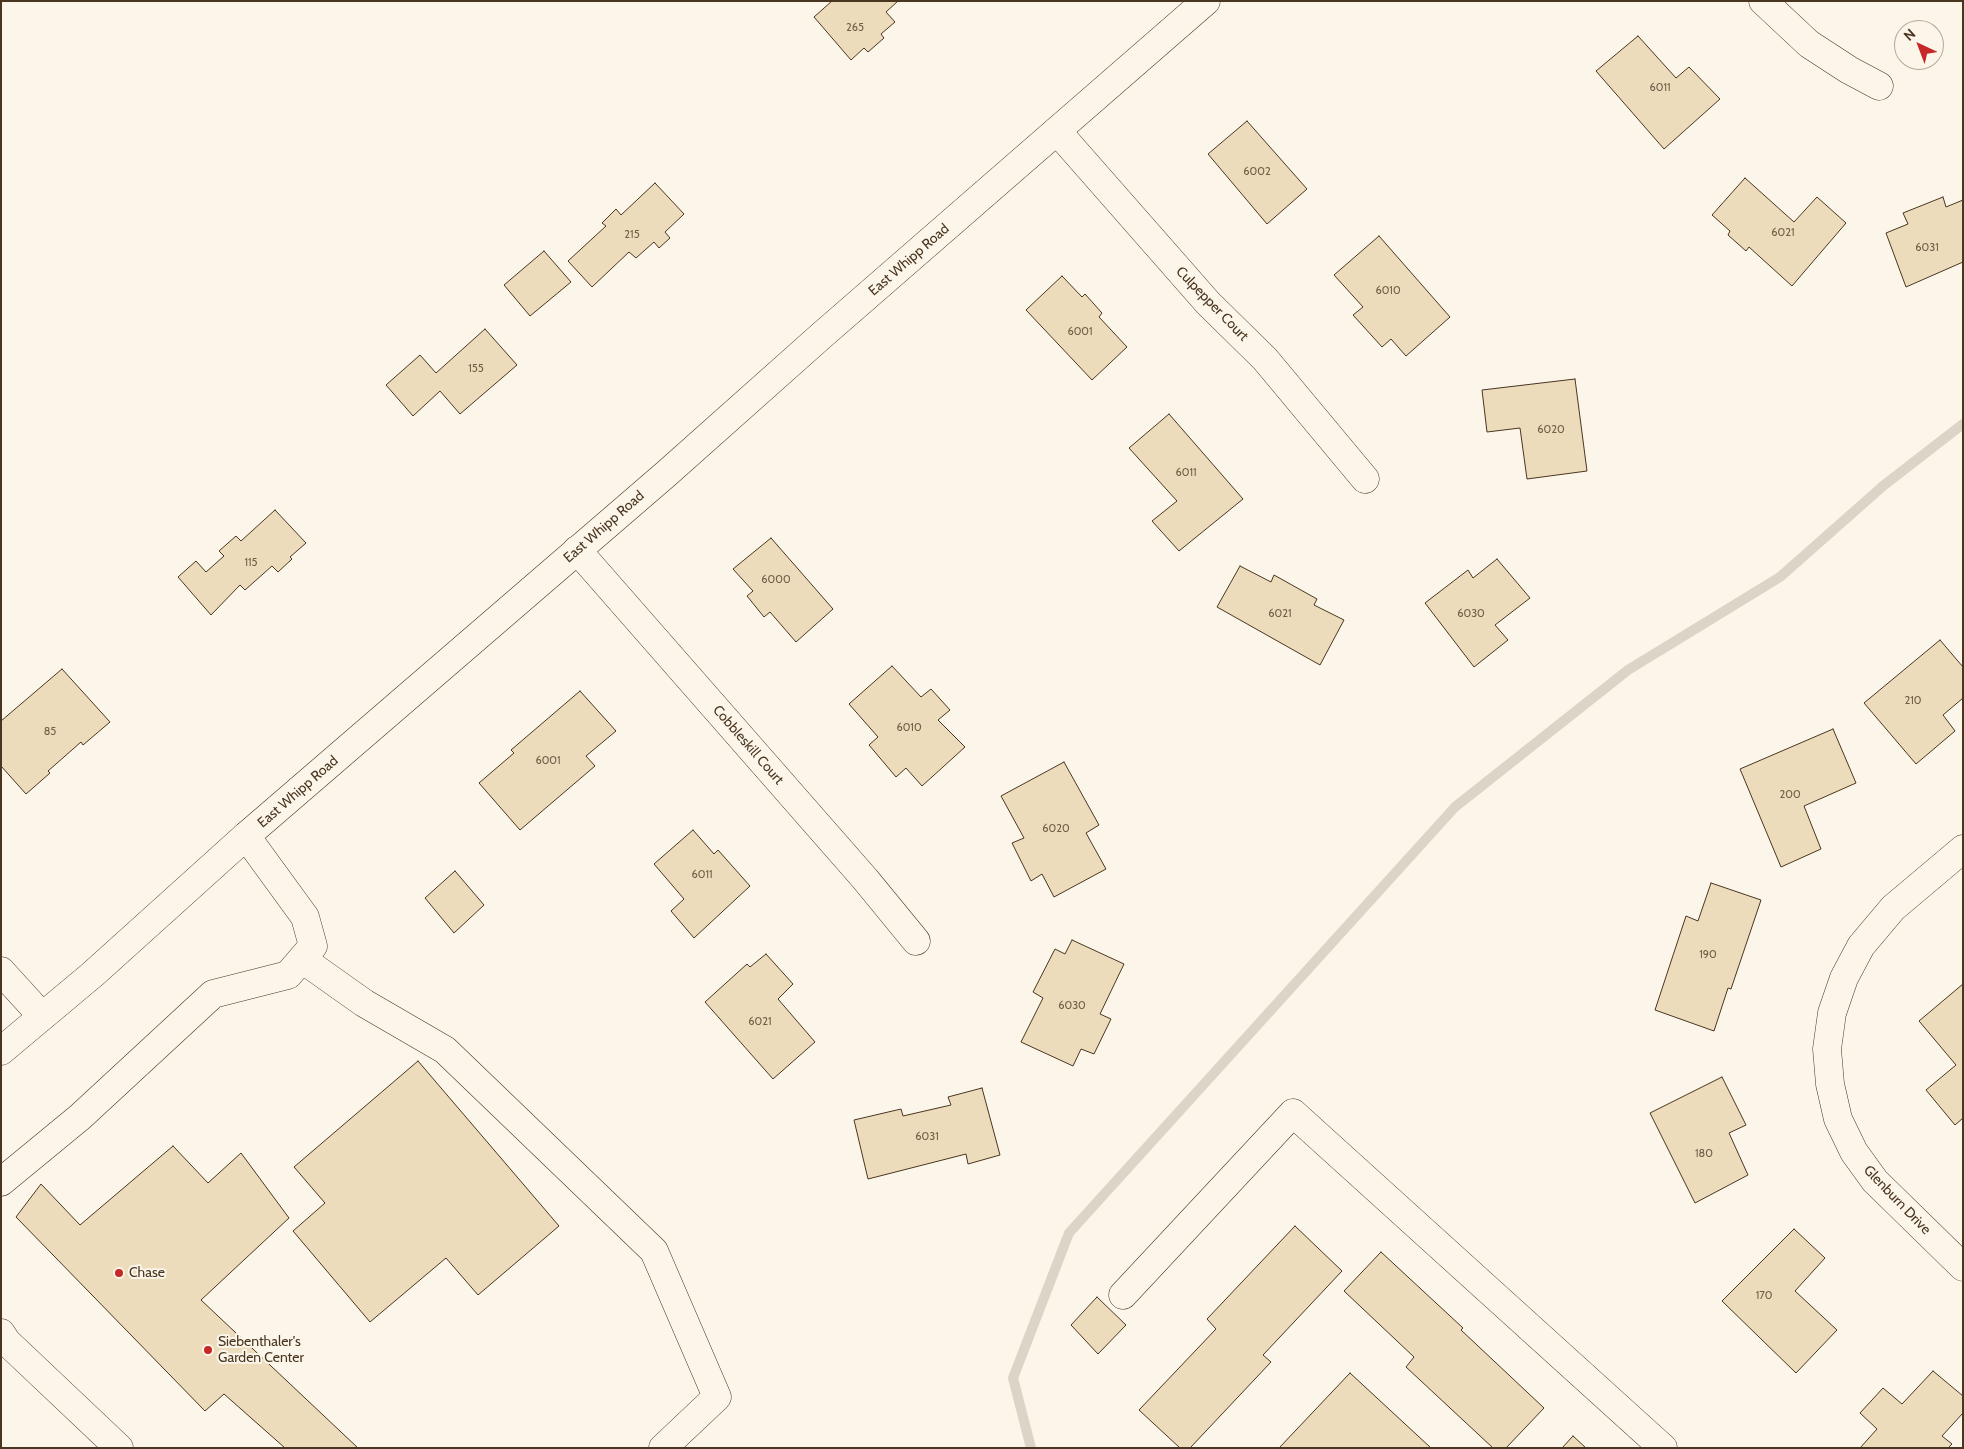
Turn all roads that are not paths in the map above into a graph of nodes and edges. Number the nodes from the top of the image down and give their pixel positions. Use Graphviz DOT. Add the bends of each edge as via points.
graph roads {
  1 [pos="1206,1"];
  2 [pos="1763,1"];
  3 [pos="1879,86"];
  4 [pos="1057,131"];
  5 [pos="1365,479"];
  6 [pos="577,550"];
  7 [pos="246,836"];
  8 [pos="1963,849"];
  9 [pos="916,941"];
  10 [pos="302,959"];
  11 [pos="1,971"];
  12 [pos="42,1016"];
  13 [pos="1,1051"];
  14 [pos="1,1182"];
  15 [pos="1963,1267"];
  16 [pos="1123,1295"];
  17 [pos="1,1333"];
  18 [pos="119,1448"];
  19 [pos="663,1448"];
  20 [pos="1663,1448"];
  1 -- 4 [label="street, East Whipp Road"];
  2 -- 3 [label="street" via="1809,44"];
  4 -- 5 [label="street, Culpepper Court" via="1208,304 1265,359"];
  4 -- 6 [label="street, East Whipp Road"];
  6 -- 7 [label="street, East Whipp Road"];
  6 -- 9 [label="street, Cobbleskill Court"];
  7 -- 10 [label="street" via="305,917 313,946"];
  7 -- 12 [label="street, East Whipp Road"];
  8 -- 15 [label="street, Glenburn Drive" via="1893,908 1861,946 1844,978 1832,1013 1827,1049 1838,1119 1854,1152 1875,1181"];
  10 -- 14 [label="street" via="288,975 213,994 80,1117"];
  10 -- 19 [label="street" via="364,1003 445,1050 654,1251 717,1397"];
  11 -- 12 [label="street"];
  12 -- 13 [label="street, East Whipp Road"];
  16 -- 20 [label="street" via="1292,1113"];
  17 -- 18 [label="street"];
}
